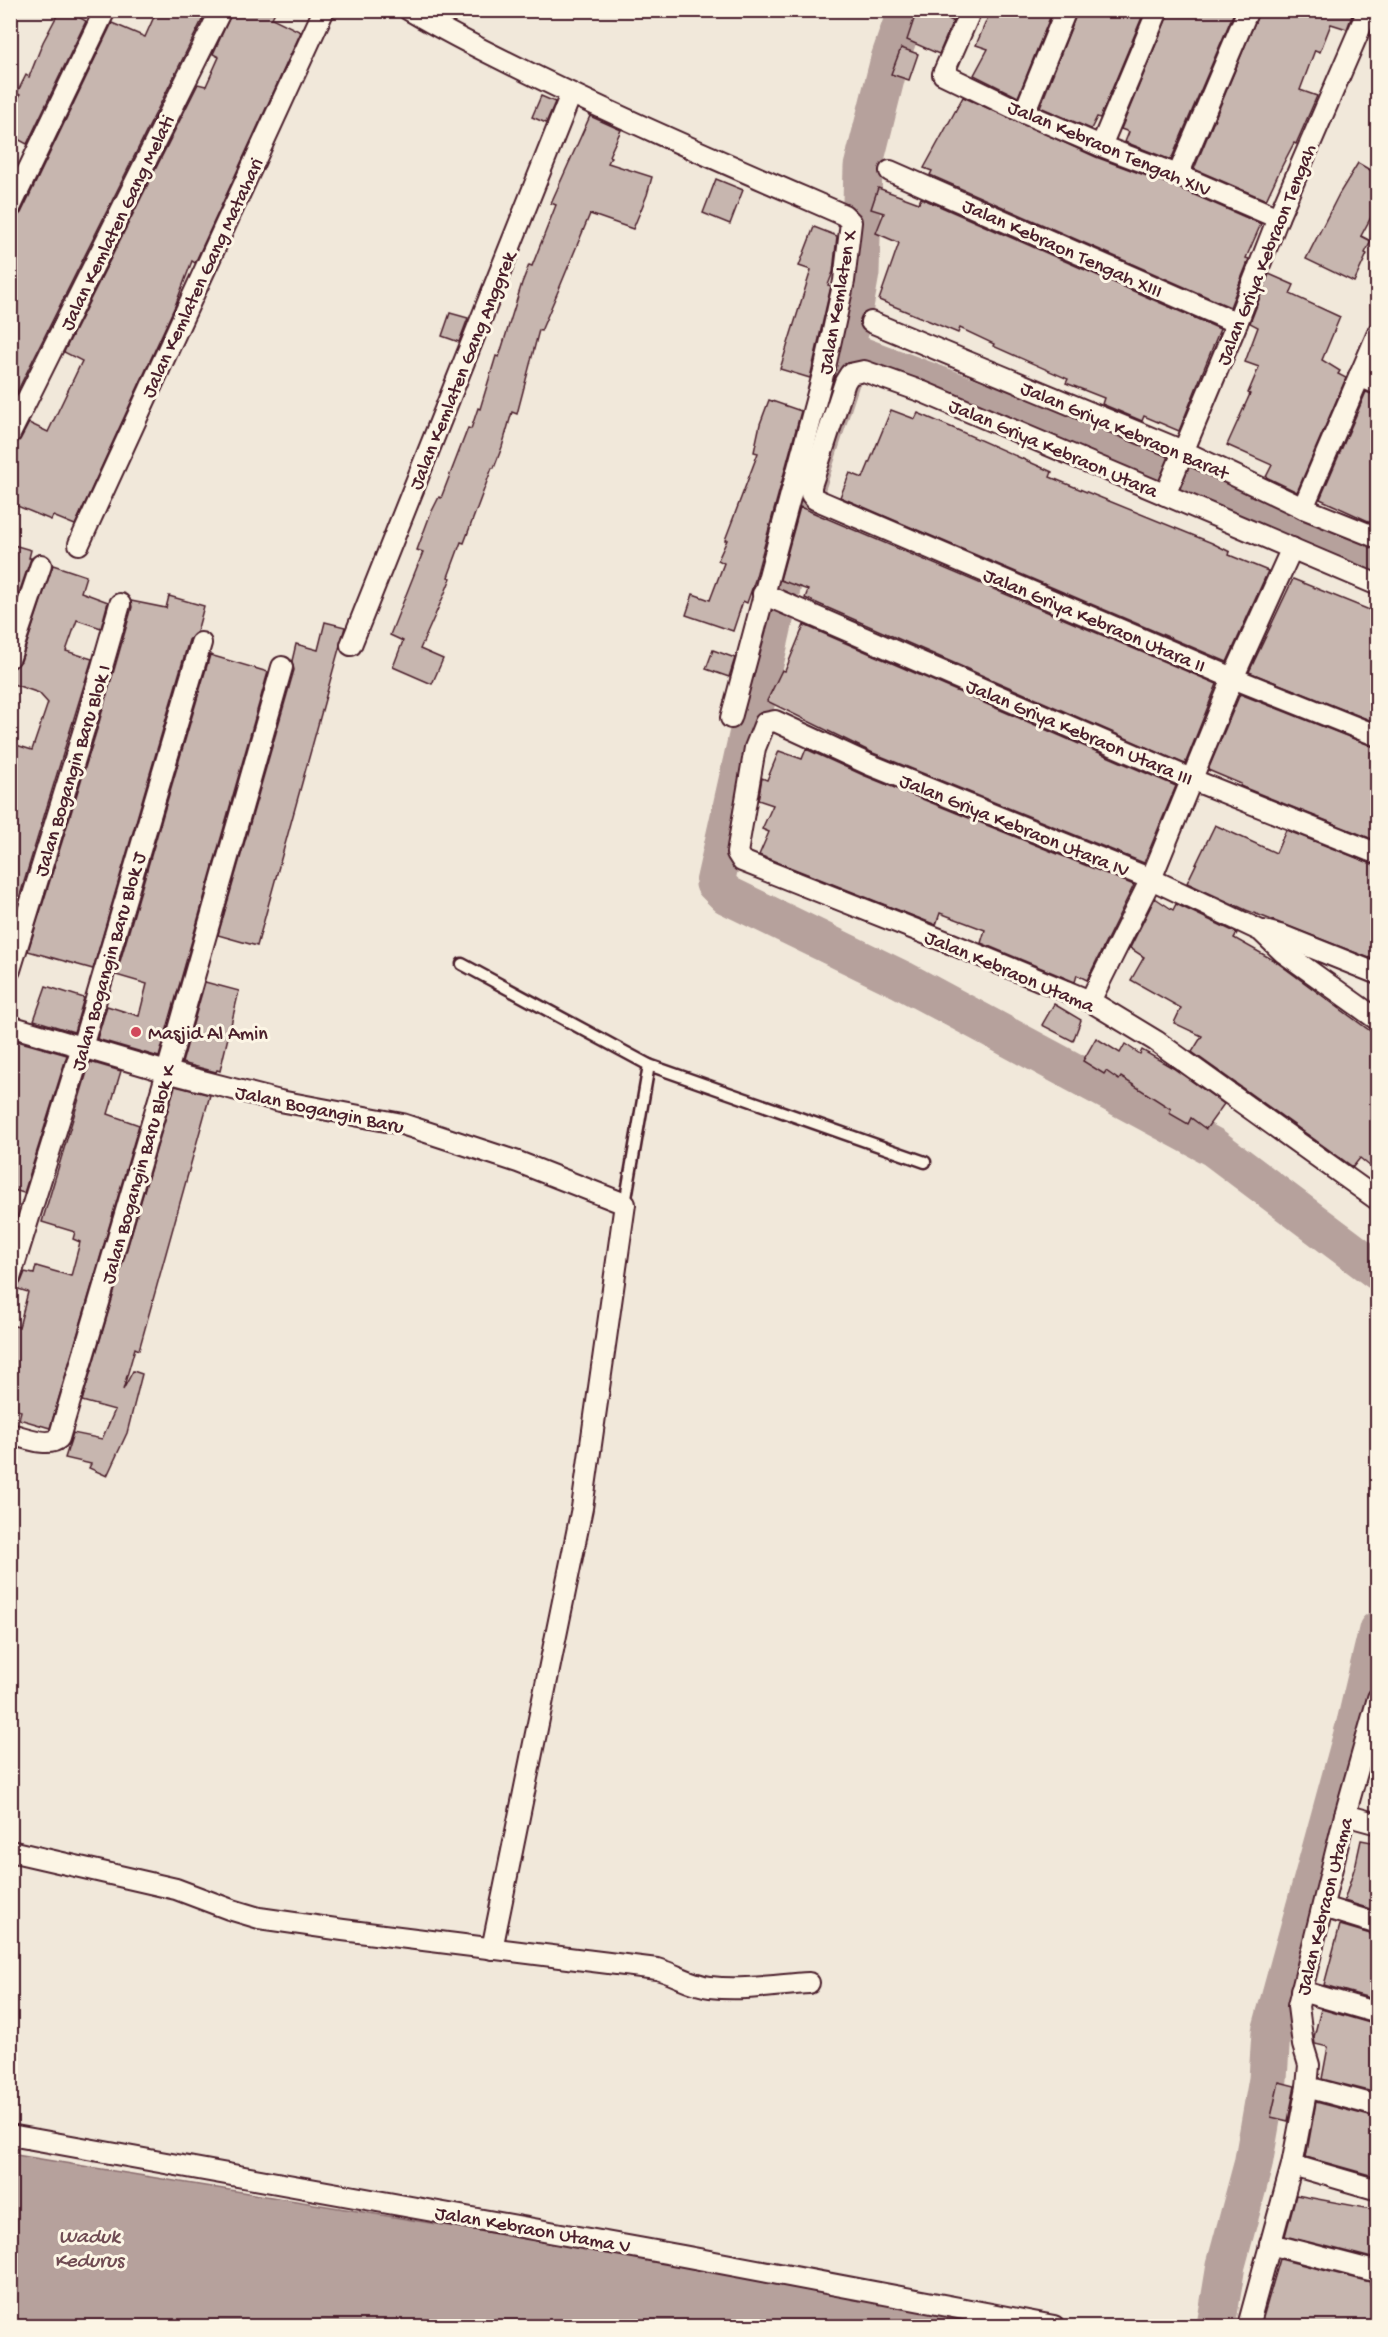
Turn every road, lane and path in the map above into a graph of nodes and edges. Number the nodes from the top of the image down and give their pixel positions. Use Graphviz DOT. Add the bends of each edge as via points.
graph roads {
  1 [pos="105,10"];
  2 [pos="221,10"];
  3 [pos="324,10"];
  4 [pos="409,10"];
  5 [pos="971,10"];
  6 [pos="1066,10"];
  7 [pos="1158,10"];
  8 [pos="1248,10"];
  9 [pos="1370,20"];
  10 [pos="570,94"];
  11 [pos="1024,113"];
  12 [pos="1101,146"];
  13 [pos="890,171"];
  14 [pos="1178,175"];
  15 [pos="10,208"];
  16 [pos="1278,218"];
  17 [pos="871,322"];
  18 [pos="1237,323"];
  19 [pos="1377,333"];
  20 [pos="1359,376"];
  21 [pos="1377,384"];
  22 [pos="10,434"];
  23 [pos="1181,456"];
  24 [pos="1167,491"];
  25 [pos="815,500"];
  26 [pos="1303,508"];
  27 [pos="1377,538"];
  28 [pos="79,544"];
  29 [pos="1292,548"];
  30 [pos="41,565"];
  31 [pos="1377,585"];
  32 [pos="763,594"];
  33 [pos="120,604"];
  34 [pos="201,643"];
  35 [pos="351,645"];
  36 [pos="10,657"];
  37 [pos="282,667"];
  38 [pos="1233,678"];
  39 [pos="731,718"];
  40 [pos="768,722"];
  41 [pos="1377,736"];
  42 [pos="1193,780"];
  43 [pos="1377,854"];
  44 [pos="1151,879"];
  45 [pos="1261,931"];
  46 [pos="462,964"];
  47 [pos="10,970"];
  48 [pos="1377,974"];
  49 [pos="1090,1001"];
  50 [pos="1377,1020"];
  51 [pos="10,1026"];
  52 [pos="82,1047"];
  53 [pos="649,1065"];
  54 [pos="167,1072"];
  55 [pos="925,1162"];
  56 [pos="1375,1194"];
  57 [pos="625,1204"];
  58 [pos="10,1278"];
  59 [pos="10,1434"];
  60 [pos="1377,1698"];
  61 [pos="1373,1728"];
  62 [pos="1345,1815"];
  63 [pos="1377,1824"];
  64 [pos="10,1851"];
  65 [pos="1323,1907"];
  66 [pos="1377,1924"];
  67 [pos="507,1951"];
  68 [pos="809,1983"];
  69 [pos="1301,1991"];
  70 [pos="1377,2013"];
  71 [pos="1307,2087"];
  72 [pos="1377,2106"];
  73 [pos="10,2134"];
  74 [pos="1292,2165"];
  75 [pos="1377,2190"];
  76 [pos="1270,2244"];
  77 [pos="1377,2272"];
  78 [pos="1054,2326"];
  79 [pos="1248,2326"];
  1 -- 15 [label="street"];
  2 -- 22 [label="street, Jalan Kemlaten Gang Melati"];
  3 -- 28 [label="street, Jalan Kemlaten Gang Matahari"];
  4 -- 10 [label="street, Jalan Kemlaten X"];
  5 -- 11 [label="street, Jalan Kebraon Tengah XIV" via="942,74"];
  6 -- 11 [label="street"];
  7 -- 12 [label="street"];
  8 -- 14 [label="street"];
  9 -- 16 [label="street, Jalan Griya Kebraon Tengah"];
  10 -- 32 [label="street, Jalan Kemlaten X" via="844,215 851,222 844,281 825,368"];
  10 -- 35 [label="street, Jalan Kemlaten Gang Anggrek"];
  11 -- 12 [label="street, Jalan Kebraon Tengah XIV"];
  12 -- 14 [label="street, Jalan Kebraon Tengah XIV"];
  13 -- 18 [label="street, Jalan Kebraon Tengah XIII"];
  14 -- 16 [label="street, Jalan Kebraon Tengah XIV"];
  16 -- 18 [label="street, Jalan Griya Kebraon Tengah"];
  17 -- 23 [label="street, Jalan Griya Kebraon Barat"];
  18 -- 23 [label="street, Jalan Griya Kebraon Tengah"];
  19 -- 20 [label="street"];
  20 -- 21 [label="street"];
  20 -- 26 [label="street"];
  23 -- 24 [label="street, Jalan Griya Kebraon Tengah"];
  23 -- 26 [label="street, Jalan Griya Kebraon Barat"];
  24 -- 25 [label="street, Jalan Griya Kebraon Utara" via="864,371 850,374 845,382 811,486"];
  24 -- 29 [label="street, Jalan Griya Kebraon Utara"];
  25 -- 38 [label="street, Jalan Griya Kebraon Utara II"];
  26 -- 27 [label="street, Jalan Griya Kebraon Barat"];
  29 -- 31 [label="street, Jalan Griya Kebraon Utara"];
  29 -- 38 [label="street"];
  30 -- 36 [label="street"];
  32 -- 39 [label="street, Jalan Kemlaten X"];
  32 -- 42 [label="street, Jalan Griya Kebraon Utara III"];
  33 -- 47 [label="street, Jalan Bogangin Baru Blok I"];
  34 -- 52 [label="street, Jalan Bogangin Baru Blok J"];
  37 -- 54 [label="street, Jalan Bogangin Baru Blok K"];
  38 -- 41 [label="street, Jalan Griya Kebraon Utara II"];
  38 -- 42 [label="street"];
  40 -- 44 [label="street, Jalan Griya Kebraon Utara IV" via="775,721 867,765"];
  40 -- 49 [label="street, Jalan Kebraon Utama" via="755,748 737,853 742,861"];
  42 -- 43 [label="street, Jalan Griya Kebraon Utara III"];
  42 -- 44 [label="street"];
  44 -- 45 [label="street, Jalan Griya Kebraon Utara IV"];
  44 -- 49 [label="street"];
  45 -- 48 [label="street, Jalan Griya Kebraon Utara IV"];
  45 -- 50 [label="street, Jalan Griya Kebraon Utara IV" via="1283,952"];
  46 -- 53 [label="lane"];
  49 -- 56 [label="street, Jalan Kebraon Utama" via="1156,1041"];
  51 -- 52 [label="street, Jalan Bogangin Baru"];
  52 -- 54 [label="street, Jalan Bogangin Baru"];
  52 -- 58 [label="street, Jalan Bogangin Baru Blok J"];
  53 -- 55 [label="lane"];
  53 -- 57 [label="lane"];
  54 -- 57 [label="street, Jalan Bogangin Baru" via="280,1101 402,1124 518,1162"];
  54 -- 59 [label="street, Jalan Bogangin Baru Blok K" via="59,1438 48,1443"];
  57 -- 67 [label="street" via="582,1508"];
  60 -- 61 [label="street, Jalan Kebraon Utama"];
  61 -- 62 [label="street, Jalan Kebraon Utama"];
  62 -- 63 [label="street"];
  62 -- 65 [label="street, Jalan Kebraon Utama"];
  64 -- 67 [label="street" via="157,1884 259,1917"];
  65 -- 66 [label="street"];
  65 -- 69 [label="street, Jalan Kebraon Utama"];
  67 -- 68 [label="street" via="657,1969 711,1988"];
  69 -- 70 [label="street"];
  69 -- 71 [label="street, Jalan Kebraon Utama" via="1298,2006 1309,2065"];
  71 -- 72 [label="street"];
  71 -- 74 [label="street, Jalan Kebraon Utama"];
  73 -- 78 [label="street, Jalan Kebraon Utama V"];
  74 -- 75 [label="street"];
  74 -- 76 [label="street, Jalan Kebraon Utama"];
  76 -- 77 [label="street"];
  76 -- 79 [label="street, Jalan Kebraon Utama"];
}
